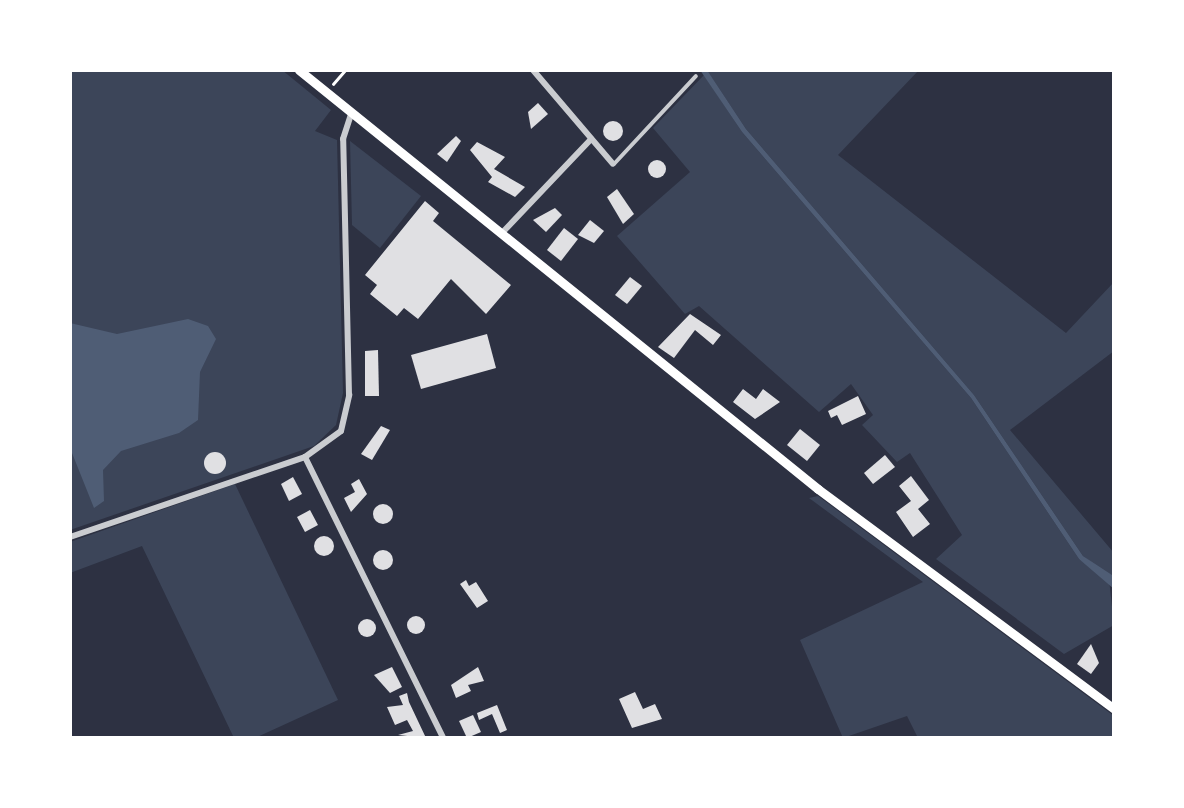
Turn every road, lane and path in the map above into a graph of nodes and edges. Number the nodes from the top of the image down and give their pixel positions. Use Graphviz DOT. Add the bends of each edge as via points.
graph roads {
  1 [pos="299,70"];
  2 [pos="345,70"];
  3 [pos="533,70"];
  4 [pos="696,76"];
  5 [pos="332,85"];
  6 [pos="351,115"];
  7 [pos="591,139"];
  8 [pos="614,164"];
  9 [pos="502,234"];
  10 [pos="305,457"];
  11 [pos="70,538"];
  12 [pos="1114,708"];
  13 [pos="443,738"];
  1 -- 6 [label="main road"];
  2 -- 5 [label="path"];
  3 -- 7 [label="street"];
  4 -- 8 [label="lane"];
  6 -- 9 [label="main road"];
  6 -- 10 [label="street" via="343,138 348,412 334,439"];
  7 -- 8 [label="street"];
  7 -- 9 [label="street"];
  9 -- 12 [label="main road" via="818,490"];
  10 -- 11 [label="street"];
  10 -- 13 [label="street"];
}
